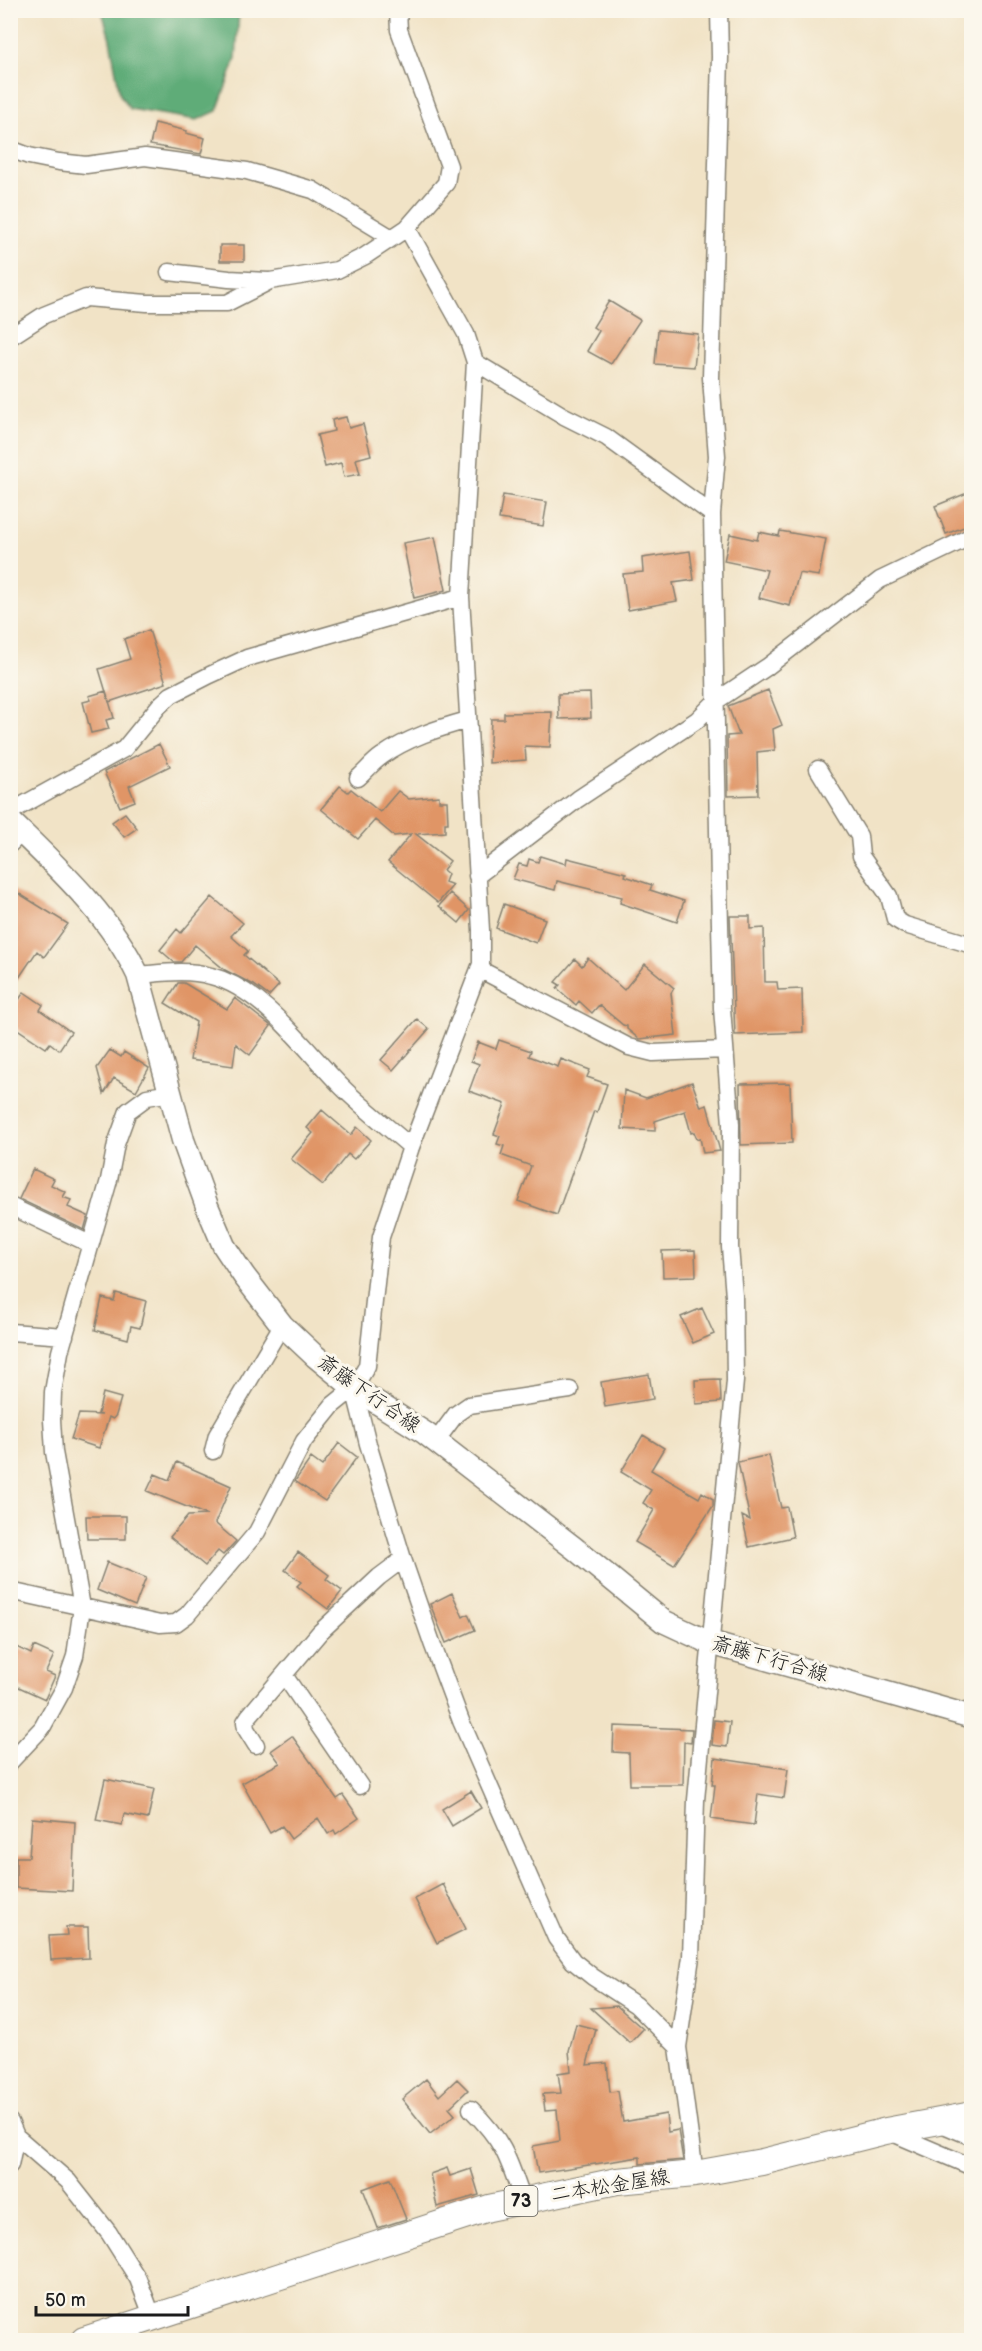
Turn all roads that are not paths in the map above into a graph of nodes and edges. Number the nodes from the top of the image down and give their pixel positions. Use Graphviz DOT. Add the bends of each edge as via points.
graph roads {
  1 [pos="398,10"];
  2 [pos="719,10"];
  3 [pos="10,149"];
  4 [pos="407,228"];
  5 [pos="392,238"];
  6 [pos="169,272"];
  7 [pos="270,281"];
  8 [pos="10,337"];
  9 [pos="475,363"];
  10 [pos="712,514"];
  11 [pos="972,536"];
  12 [pos="461,597"];
  13 [pos="716,701"];
  14 [pos="468,720"];
  15 [pos="818,769"];
  16 [pos="358,778"];
  17 [pos="10,812"];
  18 [pos="14,832"];
  19 [pos="477,876"];
  20 [pos="972,945"];
  21 [pos="479,969"];
  22 [pos="138,975"];
  23 [pos="725,1050"];
  24 [pos="171,1093"];
  25 [pos="411,1147"];
  26 [pos="10,1206"];
  27 [pos="90,1244"];
  28 [pos="282,1325"];
  29 [pos="10,1332"];
  30 [pos="65,1336"];
  31 [pos="354,1388"];
  32 [pos="570,1390"];
  33 [pos="436,1442"];
  34 [pos="213,1451"];
  35 [pos="403,1559"];
  36 [pos="10,1591"];
  37 [pos="82,1607"];
  38 [pos="710,1643"];
  39 [pos="284,1675"];
  40 [pos="972,1717"];
  41 [pos="256,1745"];
  42 [pos="10,1762"];
  43 [pos="360,1786"];
  44 [pos="678,2047"];
  45 [pos="471,2109"];
  46 [pos="972,2115"];
  47 [pos="935,2122"];
  48 [pos="13,2129"];
  49 [pos="886,2131"];
  50 [pos="972,2137"];
  51 [pos="10,2165"];
  52 [pos="972,2167"];
  53 [pos="695,2174"];
  54 [pos="523,2201"];
  55 [pos="153,2318"];
  56 [pos="84,2340"];
  1 -- 4 [label="street" via="402,40 449,166 446,183"];
  2 -- 10 [label="street" via="711,378 717,456"];
  3 -- 5 [label="street" via="86,165 145,157 247,171 313,190"];
  4 -- 5 [label="street"];
  4 -- 9 [label="street" via="466,334"];
  5 -- 7 [label="street" via="337,270"];
  6 -- 7 [label="street"];
  7 -- 8 [label="street" via="227,303 86,298 44,315"];
  9 -- 10 [label="street" via="606,437"];
  9 -- 12 [label="street"];
  10 -- 13 [label="street"];
  11 -- 13 [label="street" via="880,580"];
  12 -- 14 [label="street"];
  12 -- 17 [label="street" via="247,658 210,675 171,695 124,749"];
  13 -- 19 [label="street" via="697,720 578,799"];
  13 -- 23 [label="street"];
  14 -- 16 [label="street" via="441,727 397,748"];
  14 -- 19 [label="street"];
  15 -- 20 [label="street" via="859,836 861,856 889,896 895,919"];
  18 -- 22 [label="main road, 斎藤下行合線" via="78,888 115,935"];
  19 -- 21 [label="street" via="482,930"];
  21 -- 23 [label="street" via="629,1047 653,1053"];
  21 -- 25 [label="street"];
  22 -- 24 [label="main road, 斎藤下行合線"];
  22 -- 25 [label="street" via="180,971 233,984 273,1015 343,1088"];
  23 -- 38 [label="street" via="731,1124 735,1381"];
  24 -- 27 [label="street" via="147,1097 128,1111"];
  24 -- 28 [label="main road, 斎藤下行合線" via="194,1172 224,1245"];
  25 -- 31 [label="street" via="381,1237 367,1366"];
  26 -- 27 [label="street"];
  27 -- 30 [label="street"];
  28 -- 31 [label="main road, 斎藤下行合線"];
  28 -- 34 [label="street" via="217,1435"];
  29 -- 30 [label="street"];
  30 -- 37 [label="street" via="53,1392 54,1452"];
  31 -- 33 [label="main road, 斎藤下行合線"];
  31 -- 35 [label="street"];
  31 -- 37 [label="street" via="333,1405 304,1441 257,1533 187,1615 176,1623 160,1624"];
  32 -- 33 [label="street" via="469,1405 456,1414"];
  33 -- 38 [label="main road, 斎藤下行合線" via="663,1621"];
  35 -- 39 [label="street" via="320,1632"];
  35 -- 44 [label="street" via="461,1720 556,1938 573,1961 636,2005"];
  36 -- 37 [label="street"];
  37 -- 42 [label="street" via="75,1656 64,1688 42,1728"];
  38 -- 40 [label="main road, 斎藤下行合線"];
  38 -- 44 [label="street" via="696,1800 691,1957"];
  39 -- 41 [label="street" via="245,1722"];
  39 -- 43 [label="street"];
  44 -- 53 [label="street"];
  45 -- 54 [label="street" via="492,2129 506,2152"];
  46 -- 47 [label="main road, 二本松金屋線 / 73"];
  47 -- 49 [label="main road, 二本松金屋線 / 73"];
  47 -- 50 [label="street"];
  48 -- 51 [label="street"];
  48 -- 55 [label="street" via="69,2181 109,2233 138,2278"];
  49 -- 52 [label="street"];
  49 -- 53 [label="main road, 二本松金屋線 / 73" via="762,2162"];
  53 -- 54 [label="main road, 二本松金屋線 / 73" via="617,2181"];
  54 -- 55 [label="main road, 二本松金屋線 / 73" via="489,2208"];
  55 -- 56 [label="main road, 二本松金屋線 / 73"];
}
